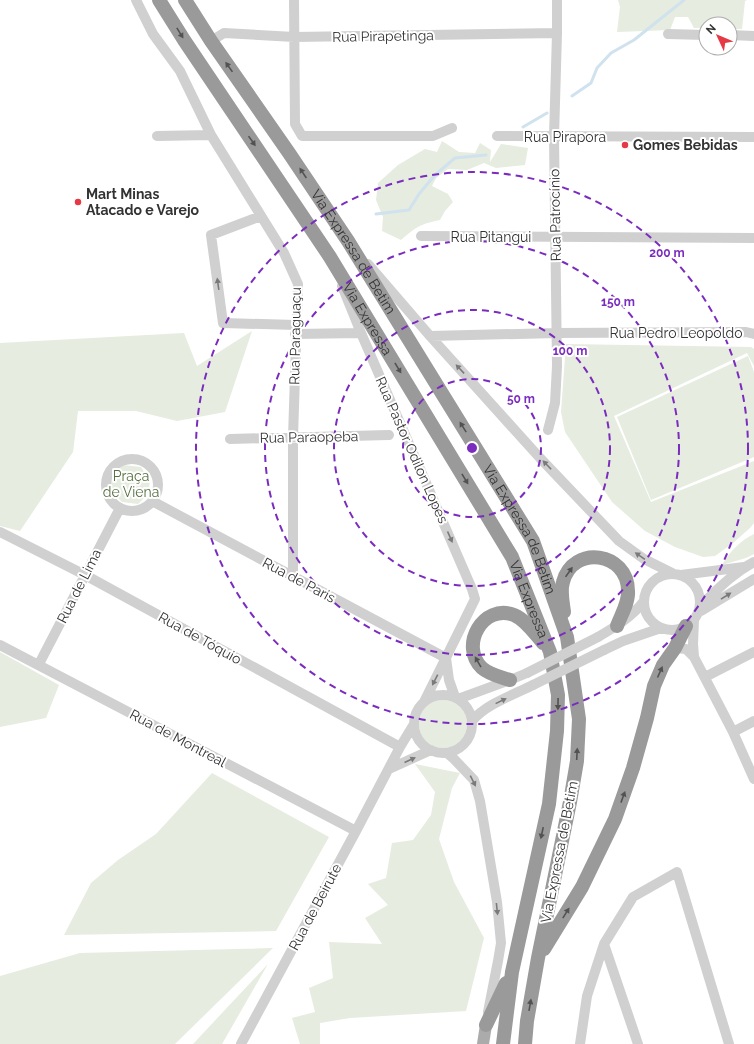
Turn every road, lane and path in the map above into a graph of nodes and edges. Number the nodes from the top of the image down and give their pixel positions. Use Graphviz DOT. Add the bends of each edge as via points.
graph roads {
  1 [pos="136,0"];
  2 [pos="159,0"];
  3 [pos="185,0"];
  4 [pos="294,0"];
  5 [pos="557,0"];
  6 [pos="558,33"];
  7 [pos="668,34"];
  8 [pos="698,35"];
  9 [pos="738,35"];
  10 [pos="754,36"];
  11 [pos="294,37"];
  12 [pos="211,41"];
  13 [pos="452,128"];
  14 [pos="211,135"];
  15 [pos="157,136"];
  16 [pos="497,136"];
  17 [pos="554,137"];
  18 [pos="754,137"];
  19 [pos="261,216"];
  20 [pos="421,236"];
  21 [pos="556,237"];
  22 [pos="754,238"];
  23 [pos="348,241"];
  24 [pos="330,257"];
  25 [pos="296,329"];
  26 [pos="556,332"];
  27 [pos="361,333"];
  28 [pos="754,334"];
  29 [pos="430,336"];
  30 [pos="548,430"];
  31 [pos="389,435"];
  32 [pos="293,437"];
  33 [pos="230,439"];
  34 [pos="152,502"];
  35 [pos="120,508"];
  36 [pos="0,532"];
  37 [pos="754,562"];
  38 [pos="744,567"];
  39 [pos="677,574"];
  40 [pos="85,575"];
  41 [pos="293,577"];
  42 [pos="754,579"];
  43 [pos="644,601"];
  44 [pos="695,617"];
  45 [pos="617,626"];
  46 [pos="661,628"];
  47 [pos="567,637"];
  48 [pos="0,645"];
  49 [pos="675,648"];
  50 [pos="550,652"];
  51 [pos="754,652"];
  52 [pos="694,657"];
  53 [pos="446,658"];
  54 [pos="39,664"];
  55 [pos="706,677"];
  56 [pos="510,680"];
  57 [pos="457,698"];
  58 [pos="424,702"];
  59 [pos="472,721"];
  60 [pos="754,721"];
  61 [pos="414,724"];
  62 [pos="733,732"];
  63 [pos="400,747"];
  64 [pos="431,750"];
  65 [pos="447,753"];
  66 [pos="389,769"];
  67 [pos="754,780"];
  68 [pos="356,831"];
  69 [pos="604,944"];
  70 [pos="538,958"];
  71 [pos="512,972"];
  72 [pos="486,1025"];
  73 [pos="241,1044"];
  74 [pos="483,1044"];
  75 [pos="503,1044"];
  76 [pos="525,1044"];
  77 [pos="580,1044"];
  78 [pos="638,1044"];
  79 [pos="729,1044"];
  1 -- 14 [label="street, Rua Paraguaçu" via="152,34 180,71"];
  2 -- 24 [label="highway, Via Expressa, one-way"];
  3 -- 12 [label="highway, Via Expressa de Betim"];
  4 -- 11 [label="street"];
  5 -- 6 [label="street, Rua Patrocínio"];
  6 -- 11 [label="street, Rua Pirapetinga"];
  6 -- 17 [label="street, Rua Patrocínio"];
  7 -- 8 [label="street"];
  9 -- 10 [label="street"];
  11 -- 12 [label="street, Rua Pirapetinga" via="224,33"];
  11 -- 13 [label="street" via="295,124 302,136 433,136"];
  23 -- 12 [label="highway, Via Expressa de Betim, one-way"];
  14 -- 15 [label="street"];
  14 -- 19 [label="street, Rua Paraguaçu"];
  16 -- 17 [label="street, Rua Pirapora"];
  17 -- 18 [label="street, Rua Pirapora"];
  17 -- 21 [label="street, Rua Patrocínio"];
  19 -- 25 [label="street, Rua Paraguaçu" via="284,253 298,284"];
  25 -- 19 [label="street, one-way" via="223,323 211,235"];
  20 -- 21 [label="street, Rua Pitangui"];
  21 -- 22 [label="street, Rua Pitangui"];
  21 -- 26 [label="street, Rua Patrocínio"];
  23 -- 29 [label="street"];
  47 -- 23 [label="highway, Via Expressa de Betim, one-way" via="533,542"];
  24 -- 27 [label="street, Rua Pastor Odilon Lopes"];
  24 -- 50 [label="highway, Via Expressa, one-way" via="512,557"];
  25 -- 27 [label="street"];
  25 -- 32 [label="street, Rua Paraguaçu"];
  26 -- 28 [label="street, Rua Pedro Leopoldo"];
  26 -- 29 [label="street, Rua Pedro Leopoldo"];
  26 -- 30 [label="street, Rua Patrocínio" via="556,403"];
  27 -- 53 [label="street, Rua Pastor Odilon Lopes, one-way" via="475,600"];
  39 -- 29 [label="street, one-way" via="644,559 619,541"];
  31 -- 32 [label="street, Rua Paraopeba"];
  32 -- 33 [label="street, Rua Paraopeba"];
  32 -- 41 [label="street, Rua Paraguaçu"];
  34 -- 35 [label="street" via="137,511"];
  34 -- 35 [label="street" via="158,486 157,477 147,464 131,459 115,465 106,480 108,496"];
  34 -- 41 [label="street, Rua de Paris"];
  35 -- 40 [label="street, Rua de Lima"];
  36 -- 40 [label="street, Rua de Tóquio"];
  37 -- 38 [label="street"];
  38 -- 39 [label="street"];
  38 -- 44 [label="street" via="725,582"];
  39 -- 43 [label="street" via="657,579 650,585"];
  39 -- 44 [label="street" via="690,580 698,590 700,598"];
  40 -- 54 [label="street, Rua de Lima"];
  40 -- 63 [label="street, Rua de Tóquio"];
  41 -- 53 [label="street, Rua de Paris"];
  44 -- 42 [label="street, one-way"];
  43 -- 45 [label="street" via="636,612"];
  43 -- 46 [label="street" via="648,617"];
  44 -- 46 [label="street" via="678,630"];
  44 -- 49 [label="highway"];
  44 -- 52 [label="street"];
  47 -- 45 [label="highway, one-way" via="563,582 568,572 584,558 606,558 616,563 623,571 629,592"];
  45 -- 56 [label="street, bridge"];
  59 -- 46 [label="street, one-way, bridge" via="487,707 623,641"];
  70 -- 47 [label="highway, Via Expressa de Betim, one-way" via="577,761 579,719"];
  48 -- 54 [label="street, Rua de Montreal"];
  49 -- 52 [label="street" via="686,649"];
  70 -- 49 [label="highway, one-way" via="582,887 615,819 633,768 654,686 663,665"];
  56 -- 50 [label="highway, one-way" via="490,674 476,659 473,638 484,620 504,613 515,615 526,623"];
  50 -- 71 [label="highway, Via Expressa de Betim, one-way" via="558,695 550,797"];
  51 -- 55 [label="street"];
  52 -- 55 [label="street"];
  53 -- 57 [label="street" via="449,680"];
  53 -- 58 [label="street, one-way"];
  54 -- 68 [label="street, Rua de Montreal"];
  55 -- 62 [label="street"];
  56 -- 57 [label="street"];
  57 -- 58 [label="street" via="438,695"];
  57 -- 59 [label="street" via="470,712"];
  58 -- 61 [label="street" via="418,708"];
  59 -- 65 [label="street" via="470,736 455,750"];
  60 -- 62 [label="street"];
  61 -- 63 [label="street, Rua de Beirute"];
  61 -- 64 [label="street" via="418,740"];
  62 -- 67 [label="street"];
  63 -- 66 [label="street, Rua de Beirute"];
  64 -- 65 [label="street"];
  66 -- 64 [label="street, one-way"];
  65 -- 72 [label="street, one-way" via="474,780 480,801 496,902 500,942"];
  66 -- 68 [label="street, Rua de Beirute"];
  68 -- 73 [label="street, Rua de Beirute"];
  69 -- 77 [label="street" via="586,996"];
  69 -- 78 [label="street"];
  69 -- 79 [label="street" via="633,897 678,872"];
  76 -- 70 [label="highway, Via Expressa de Betim, one-way"];
  71 -- 72 [label="highway"];
  71 -- 75 [label="highway, Via Expressa de Betim"];
  72 -- 74 [label="main road"];
}
